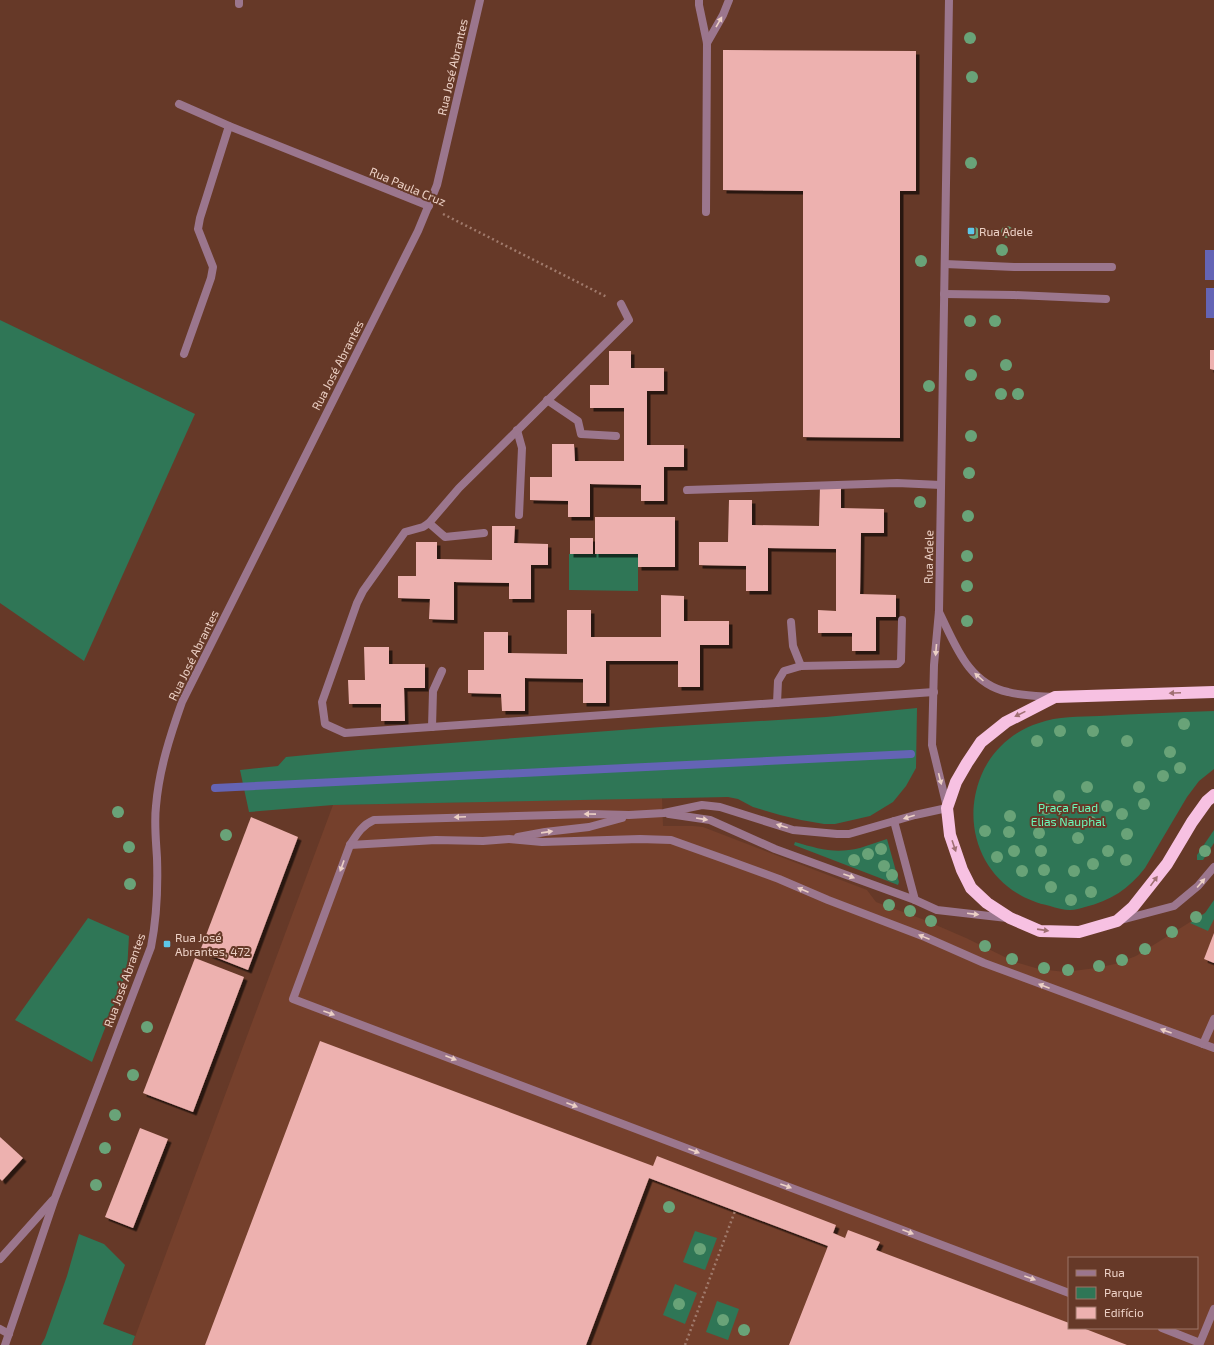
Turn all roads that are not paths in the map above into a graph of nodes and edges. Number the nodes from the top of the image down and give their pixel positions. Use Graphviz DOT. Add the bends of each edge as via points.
graph roads {
  1 [pos="480,0"];
  2 [pos="699,0"];
  3 [pos="729,0"];
  4 [pos="949,0"];
  5 [pos="707,43"];
  6 [pos="179,104"];
  7 [pos="229,126"];
  8 [pos="428,206"];
  9 [pos="706,212"];
  10 [pos="945,264"];
  11 [pos="1112,267"];
  12 [pos="944,294"];
  13 [pos="1106,300"];
  14 [pos="621,304"];
  15 [pos="184,354"];
  16 [pos="547,400"];
  17 [pos="517,430"];
  18 [pos="616,436"];
  19 [pos="941,485"];
  20 [pos="687,490"];
  21 [pos="519,515"];
  22 [pos="428,523"];
  23 [pos="484,533"];
  24 [pos="939,611"];
  25 [pos="902,620"];
  26 [pos="792,622"];
  27 [pos="801,666"];
  28 [pos="442,671"];
  29 [pos="934,692"];
  30 [pos="1214,692"];
  31 [pos="1056,697"];
  32 [pos="777,703"];
  33 [pos="432,727"];
  34 [pos="1214,795"];
  35 [pos="947,808"];
  36 [pos="664,813"];
  37 [pos="629,816"];
  38 [pos="894,821"];
  39 [pos="509,839"];
  40 [pos="350,845"];
  41 [pos="1214,867"];
  42 [pos="915,900"];
  43 [pos="1010,918"];
  44 [pos="1117,921"];
  45 [pos="1214,1019"];
  46 [pos="1203,1044"];
  47 [pos="1214,1048"];
  48 [pos="55,1198"];
  49 [pos="0,1260"];
  50 [pos="1068,1293"];
  51 [pos="1214,1309"];
  52 [pos="0,1329"];
  53 [pos="1165,1329"];
  54 [pos="9,1334"];
  55 [pos="5,1345"];
  1 -- 8 [label="street, Rua José Abrantes" via="437,185"];
  2 -- 5 [label="street"];
  5 -- 3 [label="street, one-way"];
  4 -- 10 [label="street, Rua Adele"];
  5 -- 9 [label="street"];
  6 -- 7 [label="street, Rua Paula Cruz"];
  7 -- 8 [label="street, Rua Paula Cruz"];
  7 -- 15 [label="street" via="198,229 213,267 211,278"];
  8 -- 48 [label="street, Rua José Abrantes" via="418,231 182,702 160,776 156,807 157,903 151,947"];
  10 -- 11 [label="street"];
  10 -- 12 [label="street, Rua Adele"];
  12 -- 13 [label="street"];
  12 -- 19 [label="street, Rua Adele"];
  14 -- 16 [label="street" via="629,320"];
  16 -- 17 [label="street"];
  16 -- 18 [label="street" via="578,421 581,434"];
  17 -- 21 [label="street" via="522,448"];
  17 -- 22 [label="street"];
  19 -- 20 [label="street" via="897,483"];
  19 -- 24 [label="street, Rua Adele"];
  22 -- 23 [label="street" via="446,537"];
  22 -- 33 [label="street" via="405,532 363,591 322,702 325,724 345,733"];
  24 -- 29 [label="street, Rua Adele, one-way"];
  31 -- 24 [label="street, Rua Adele, one-way" via="1008,692 993,688 981,680 966,665"];
  25 -- 27 [label="street" via="901,662 898,664"];
  26 -- 27 [label="street" via="793,646"];
  27 -- 32 [label="street" via="784,671 778,681"];
  28 -- 33 [label="street" via="433,690"];
  29 -- 32 [label="street"];
  29 -- 35 [label="street, Rua Adele, one-way" via="932,745"];
  30 -- 31 [label="highway, one-way"];
  31 -- 35 [label="highway, one-way" via="1006,722 981,742 956,782"];
  32 -- 33 [label="street"];
  44 -- 34 [label="highway, one-way" via="1133,908 1167,864 1192,822"];
  35 -- 38 [label="street, one-way"];
  35 -- 43 [label="highway, one-way" via="950,835 971,888 987,903"];
  36 -- 37 [label="street"];
  38 -- 36 [label="street, one-way" via="849,834 830,834 793,830 720,807 702,805"];
  36 -- 42 [label="street, one-way" via="710,820 775,849"];
  39 -- 37 [label="street, one-way" via="589,827"];
  37 -- 40 [label="street, one-way" via="583,814 374,820 366,823"];
  38 -- 42 [label="street"];
  39 -- 40 [label="street"];
  46 -- 39 [label="street, one-way" via="984,963 925,937 671,840 542,842"];
  40 -- 50 [label="street, one-way" via="293,999"];
  44 -- 41 [label="street, one-way" via="1174,906 1198,886"];
  42 -- 43 [label="street, one-way" via="937,910"];
  43 -- 44 [label="highway, one-way" via="1040,931 1079,932"];
  45 -- 46 [label="street"];
  46 -- 47 [label="street"];
  48 -- 49 [label="street"];
  48 -- 54 [label="street, Rua José Abrantes"];
  51 -- 53 [label="street" via="1200,1343"];
  52 -- 54 [label="street"];
  54 -- 55 [label="street, Rua José Abrantes"];
}
